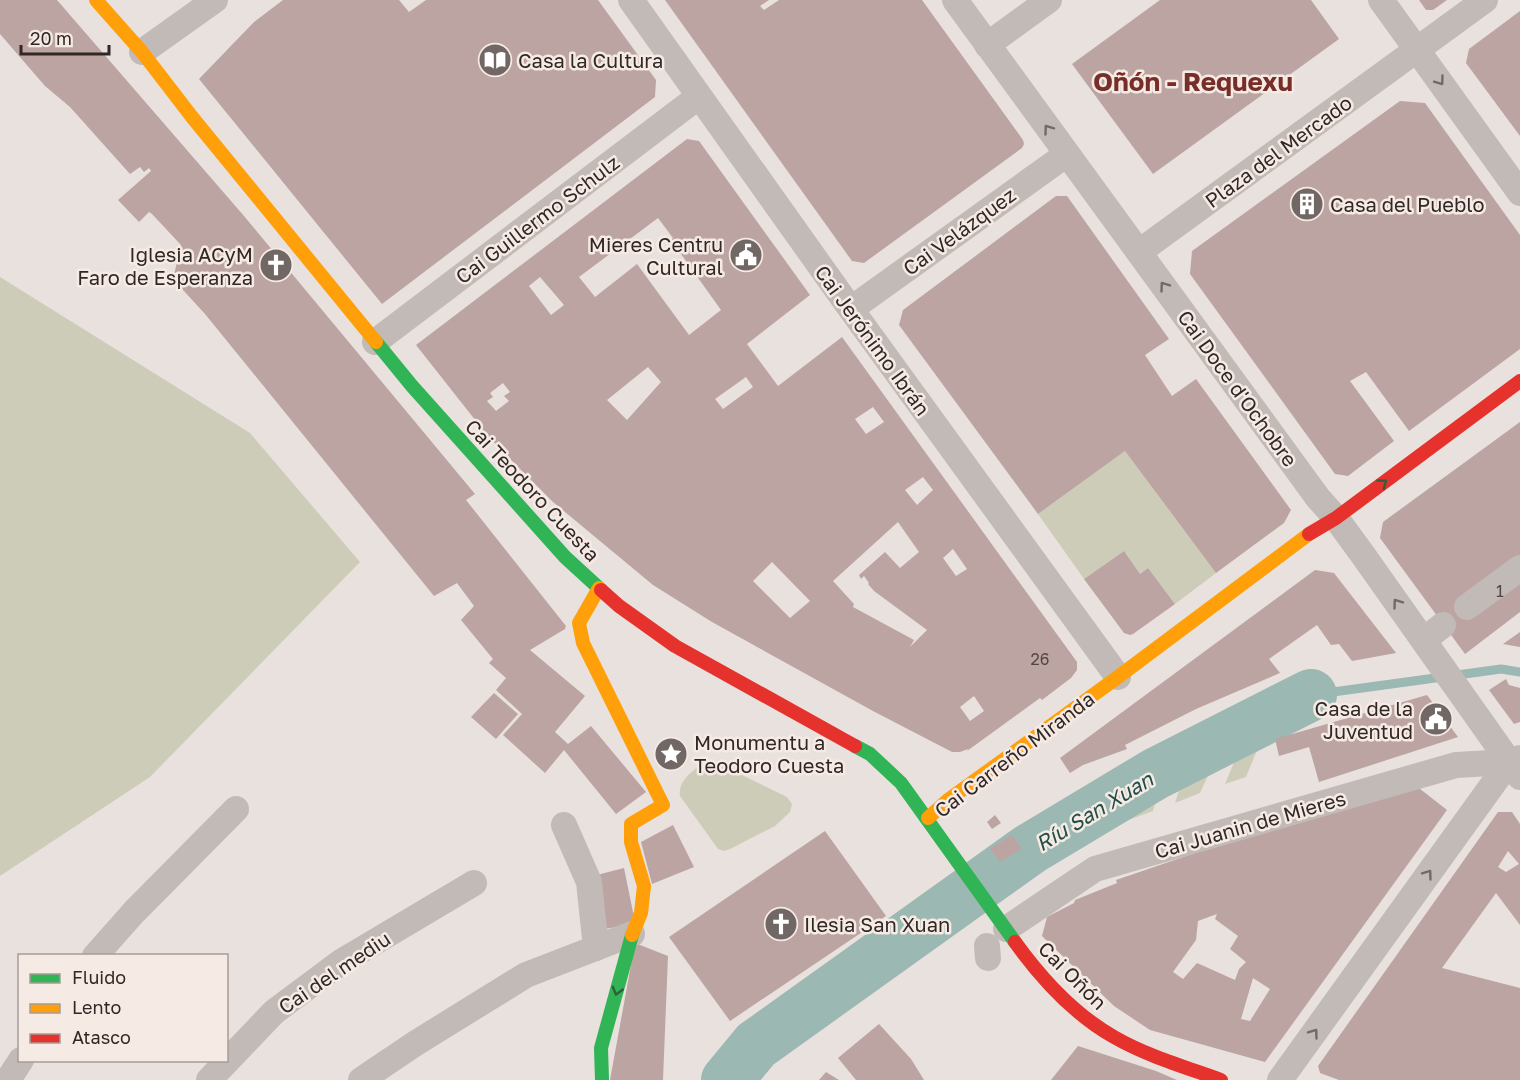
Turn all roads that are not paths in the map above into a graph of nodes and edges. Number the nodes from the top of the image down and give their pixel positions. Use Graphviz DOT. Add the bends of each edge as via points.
graph roads {
  1 [pos="96,0"];
  2 [pos="215,0"];
  3 [pos="631,0"];
  4 [pos="955,0"];
  5 [pos="1049,0"];
  6 [pos="1381,0"];
  7 [pos="1485,0"];
  8 [pos="987,45"];
  9 [pos="1417,50"];
  10 [pos="142,52"];
  11 [pos="698,97"];
  12 [pos="1066,154"];
  13 [pos="1520,193"];
  14 [pos="1139,252"];
  15 [pos="851,309"];
  16 [pos="375,342"];
  17 [pos="1520,381"];
  18 [pos="1336,518"];
  19 [pos="1520,568"];
  20 [pos="599,588"];
  21 [pos="1467,608"];
  22 [pos="1118,677"];
  23 [pos="1516,766"];
  24 [pos="236,809"];
  25 [pos="928,818"];
  26 [pos="564,825"];
  27 [pos="474,882"];
  28 [pos="1006,929"];
  29 [pos="632,934"];
  30 [pos="596,948"];
  31 [pos="97,954"];
  32 [pos="228,1057"];
  33 [pos="20,1062"];
  34 [pos="222,1062"];
  35 [pos="210,1074"];
  36 [pos="8,1080"];
  37 [pos="361,1080"];
  38 [pos="602,1080"];
  39 [pos="1221,1080"];
  40 [pos="1280,1080"];
  1 -- 10 [label="street, Cai Teodoro Cuesta"];
  2 -- 10 [label="street"];
  3 -- 11 [label="street, Cai Jerónimo Ibrán"];
  4 -- 8 [label="street, Cai Doce d'Ochobre"];
  5 -- 8 [label="street"];
  6 -- 9 [label="street"];
  7 -- 9 [label="street, Plaza del Mercado"];
  12 -- 8 [label="street, Cai Doce d'Ochobre, one-way"];
  9 -- 13 [label="street, one-way"];
  9 -- 14 [label="street, Plaza del Mercado"];
  10 -- 16 [label="street, Cai Teodoro Cuesta"];
  11 -- 15 [label="street, Cai Jerónimo Ibrán"];
  11 -- 16 [label="street, Cai Guillermo Schulz"];
  12 -- 14 [label="street, Cai Doce d'Ochobre"];
  12 -- 15 [label="street, Cai Velázquez"];
  18 -- 14 [label="street, Cai Doce d'Ochobre, one-way"];
  15 -- 22 [label="street, Cai Jerónimo Ibrán"];
  16 -- 20 [label="street, Cai Teodoro Cuesta" via="537,527"];
  18 -- 17 [label="street, Cai Carreño Miranda, one-way"];
  18 -- 22 [label="street, Cai Carreño Miranda"];
  23 -- 18 [label="street, Cai Doce d'Ochobre, one-way" via="1444,668 1434,632"];
  18 -- 25 [label="street, Cai Carreño Miranda" via="1324,537 957,809"];
  19 -- 21 [label="street"];
  20 -- 25 [label="street, Cai Teodoro Cuesta" via="675,646 870,754 901,783"];
  20 -- 29 [label="street" via="579,623 583,644 663,805 631,824 631,842 644,886 641,914"];
  22 -- 25 [label="street, Cai Carreño Miranda"];
  23 -- 28 [label="street, Cai Juanin de Mieres" via="1456,765 1095,869"];
  40 -- 23 [label="street, one-way"];
  24 -- 31 [label="street"];
  25 -- 28 [label="street, Cai Teodoro Cuesta"];
  26 -- 30 [label="street" via="589,882"];
  27 -- 32 [label="street, Cai del mediu" via="341,962 274,1012"];
  28 -- 39 [label="street, Cai Oñón" via="1031,964 1081,1015 1148,1054"];
  29 -- 30 [label="street"];
  29 -- 38 [label="street, one-way" via="601,1048"];
  30 -- 37 [label="street" via="526,975"];
  33 -- 36 [label="street"];
  34 -- 35 [label="street, Cai del mediu"];
}
